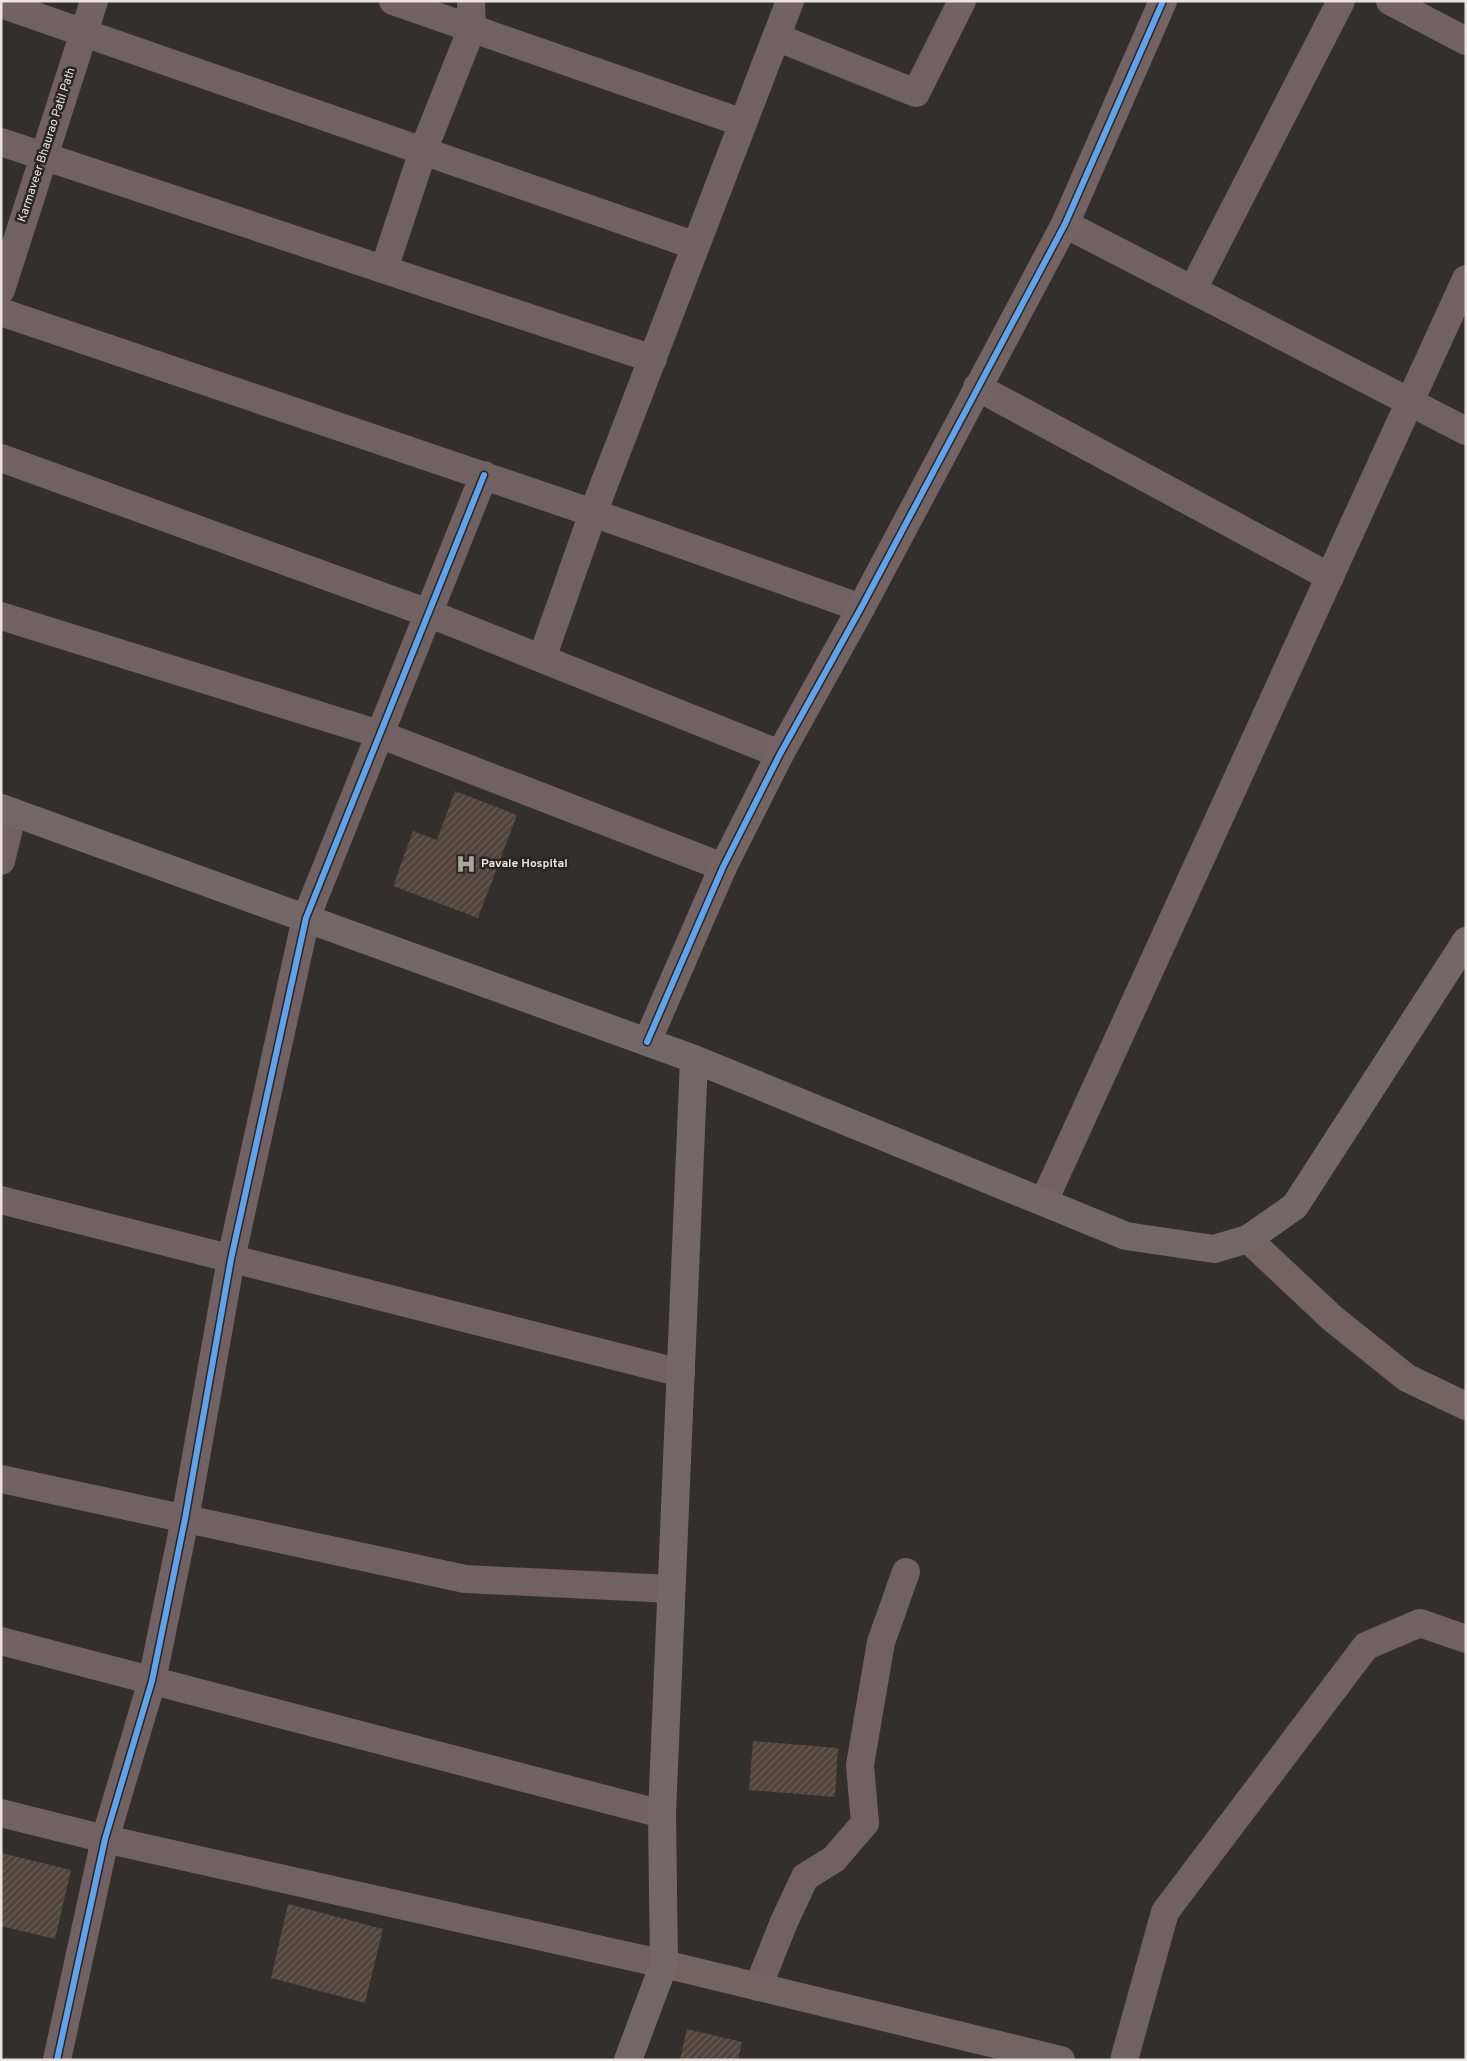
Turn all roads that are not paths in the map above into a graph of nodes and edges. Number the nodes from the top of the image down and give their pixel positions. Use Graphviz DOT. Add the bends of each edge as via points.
graph roads {
  1 [pos="94,1"];
  2 [pos="393,1"];
  3 [pos="471,1"];
  4 [pos="962,1"];
  5 [pos="1163,1"];
  6 [pos="1341,1"];
  7 [pos="1390,1"];
  8 [pos="787,2"];
  9 [pos="1,4"];
  10 [pos="472,28"];
  11 [pos="83,34"];
  12 [pos="776,37"];
  13 [pos="1466,40"];
  14 [pos="743,123"];
  15 [pos="1,142"];
  16 [pos="423,151"];
  17 [pos="44,156"];
  18 [pos="1065,224"];
  19 [pos="696,246"];
  20 [pos="384,269"];
  21 [pos="1466,279"];
  22 [pos="1193,289"];
  23 [pos="1,290"];
  24 [pos="1,312"];
  25 [pos="653,359"];
  26 [pos="977,387"];
  27 [pos="1409,400"];
  28 [pos="1466,431"];
  29 [pos="1,458"];
  30 [pos="484,476"];
  31 [pos="593,513"];
  32 [pos="1330,577"];
  33 [pos="860,608"];
  34 [pos="428,613"];
  35 [pos="1,616"];
  36 [pos="542,658"];
  37 [pos="379,734"];
  38 [pos="780,754"];
  39 [pos="7,810"];
  40 [pos="1,860"];
  41 [pos="723,866"];
  42 [pos="306,918"];
  43 [pos="1466,941"];
  44 [pos="647,1042"];
  45 [pos="694,1060"];
  46 [pos="1,1200"];
  47 [pos="1044,1201"];
  48 [pos="1248,1240"];
  49 [pos="232,1259"];
  50 [pos="681,1373"];
  51 [pos="1466,1406"];
  52 [pos="1,1478"];
  53 [pos="185,1519"];
  54 [pos="906,1572"];
  55 [pos="671,1589"];
  56 [pos="1466,1639"];
  57 [pos="1,1641"];
  58 [pos="152,1681"];
  59 [pos="1,1813"];
  60 [pos="662,1814"];
  61 [pos="105,1839"];
  62 [pos="664,1964"];
  63 [pos="758,1987"];
  64 [pos="57,2060"];
  65 [pos="628,2060"];
  66 [pos="1061,2060"];
  67 [pos="1124,2060"];
  1 -- 11 [label="street, Karmaveer Bhaurao Patil Path"];
  2 -- 10 [label="street"];
  3 -- 10 [label="street"];
  4 -- 12 [label="street" via="916,93"];
  5 -- 18 [label="street"];
  6 -- 22 [label="street"];
  7 -- 13 [label="street"];
  8 -- 12 [label="street"];
  9 -- 11 [label="street"];
  10 -- 14 [label="street"];
  10 -- 16 [label="street"];
  11 -- 16 [label="street"];
  11 -- 17 [label="street, Karmaveer Bhaurao Patil Path"];
  12 -- 14 [label="street"];
  14 -- 19 [label="street"];
  15 -- 17 [label="street"];
  16 -- 19 [label="street"];
  16 -- 20 [label="street"];
  17 -- 20 [label="street"];
  17 -- 23 [label="street, Karmaveer Bhaurao Patil Path"];
  18 -- 22 [label="street"];
  18 -- 26 [label="street"];
  19 -- 25 [label="street"];
  20 -- 25 [label="street"];
  21 -- 27 [label="street"];
  22 -- 27 [label="street"];
  24 -- 30 [label="street"];
  25 -- 31 [label="street"];
  26 -- 32 [label="street"];
  26 -- 33 [label="street"];
  27 -- 28 [label="street"];
  27 -- 32 [label="street"];
  29 -- 34 [label="street"];
  30 -- 31 [label="street"];
  30 -- 34 [label="street"];
  31 -- 33 [label="street"];
  31 -- 36 [label="street"];
  32 -- 47 [label="street"];
  33 -- 38 [label="street"];
  34 -- 36 [label="street"];
  34 -- 37 [label="street"];
  35 -- 37 [label="street"];
  36 -- 38 [label="street"];
  37 -- 41 [label="street"];
  37 -- 42 [label="street"];
  38 -- 41 [label="street"];
  39 -- 40 [label="street"];
  39 -- 42 [label="highway"];
  41 -- 44 [label="street"];
  42 -- 44 [label="highway"];
  42 -- 49 [label="street"];
  43 -- 48 [label="highway" via="1294,1206"];
  44 -- 45 [label="highway"];
  45 -- 47 [label="highway"];
  45 -- 50 [label="highway"];
  46 -- 49 [label="street"];
  47 -- 48 [label="highway" via="1126,1236 1214,1249"];
  48 -- 51 [label="street" via="1332,1318 1407,1378"];
  49 -- 50 [label="street"];
  49 -- 53 [label="street"];
  50 -- 55 [label="highway"];
  52 -- 53 [label="street"];
  53 -- 55 [label="street" via="465,1580"];
  53 -- 58 [label="street"];
  54 -- 63 [label="street" via="881,1642 860,1765 865,1823 834,1859 806,1877"];
  55 -- 60 [label="highway"];
  56 -- 67 [label="street" via="1420,1623 1366,1646 1165,1912"];
  57 -- 58 [label="street"];
  58 -- 60 [label="street"];
  58 -- 61 [label="street"];
  59 -- 61 [label="street"];
  60 -- 62 [label="highway"];
  61 -- 62 [label="street"];
  61 -- 64 [label="street"];
  62 -- 63 [label="street"];
  62 -- 65 [label="highway"];
  63 -- 66 [label="street"];
}
